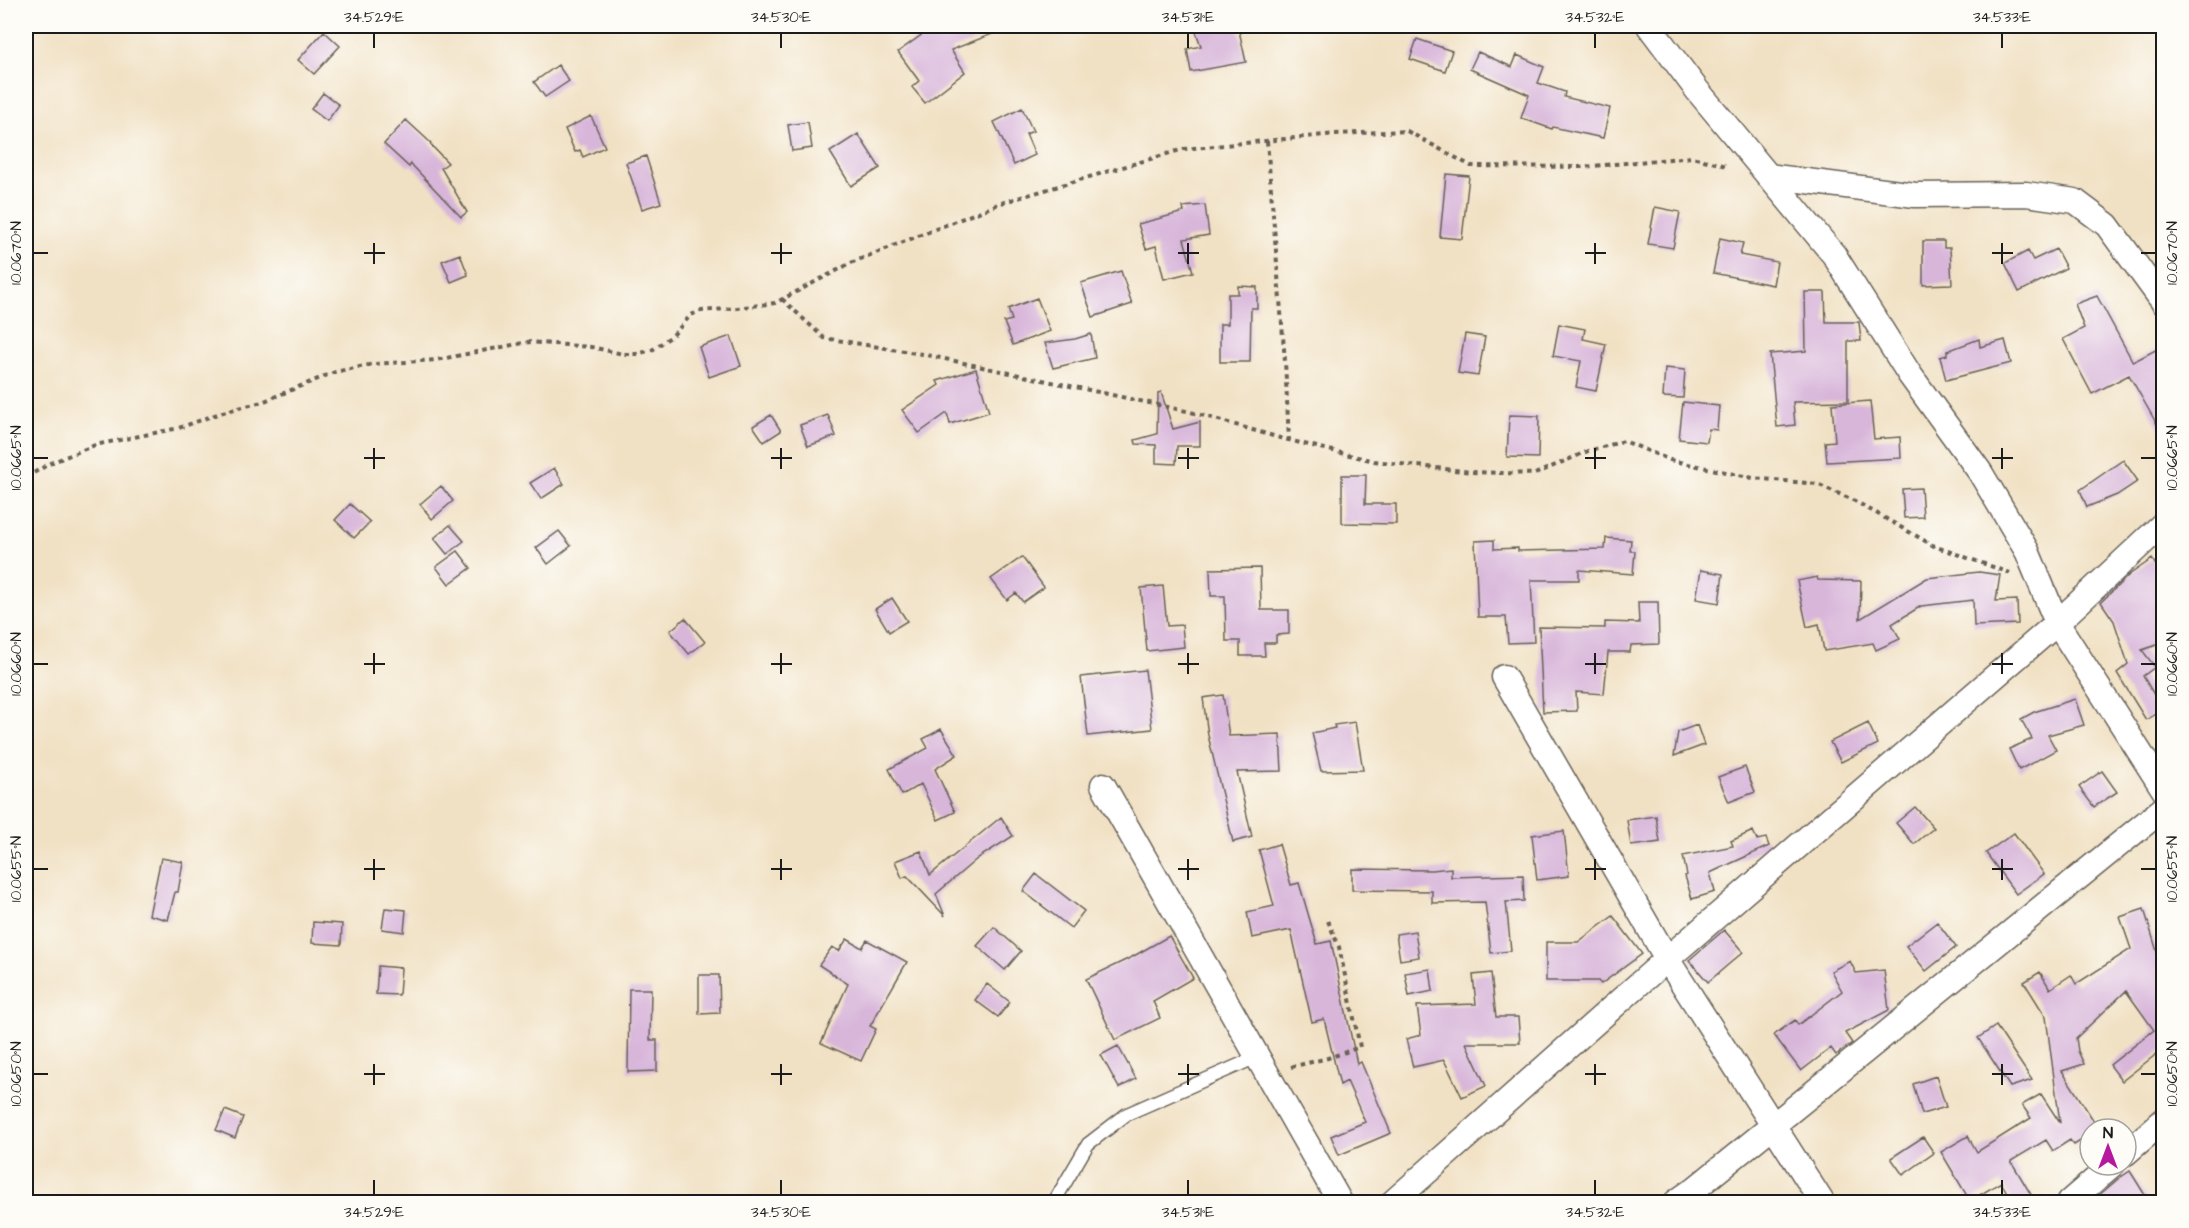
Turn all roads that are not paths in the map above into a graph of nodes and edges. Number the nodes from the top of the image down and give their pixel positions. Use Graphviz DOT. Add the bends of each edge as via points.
graph roads {
  1 [pos="1649,26"];
  2 [pos="1768,176"];
  3 [pos="2163,303"];
  4 [pos="2163,523"];
  5 [pos="2057,623"];
  6 [pos="1503,677"];
  7 [pos="1103,785"];
  8 [pos="2163,790"];
  9 [pos="2163,808"];
  10 [pos="1667,959"];
  11 [pos="1262,1065"];
  12 [pos="2163,1120"];
  13 [pos="1773,1127"];
  14 [pos="2138,1142"];
  15 [pos="2098,1177"];
  16 [pos="1054,1203"];
  17 [pos="1340,1203"];
  18 [pos="1393,1203"];
  19 [pos="1676,1203"];
  20 [pos="1822,1203"];
  21 [pos="2069,1203"];
  1 -- 2 [label="street"];
  2 -- 3 [label="street" via="1915,195 2026,194 2075,201 2107,225"];
  2 -- 5 [label="street" via="1834,255 1910,375 1980,472 2027,551"];
  4 -- 5 [label="street"];
  5 -- 8 [label="street"];
  5 -- 10 [label="street"];
  6 -- 10 [label="street"];
  7 -- 11 [label="street"];
  9 -- 13 [label="street"];
  10 -- 13 [label="street"];
  10 -- 18 [label="street"];
  11 -- 16 [label="lane" via="1127,1114 1088,1144"];
  11 -- 17 [label="street"];
  12 -- 14 [label="street"];
  13 -- 19 [label="street"];
  13 -- 20 [label="street"];
  15 -- 21 [label="street"];
}
